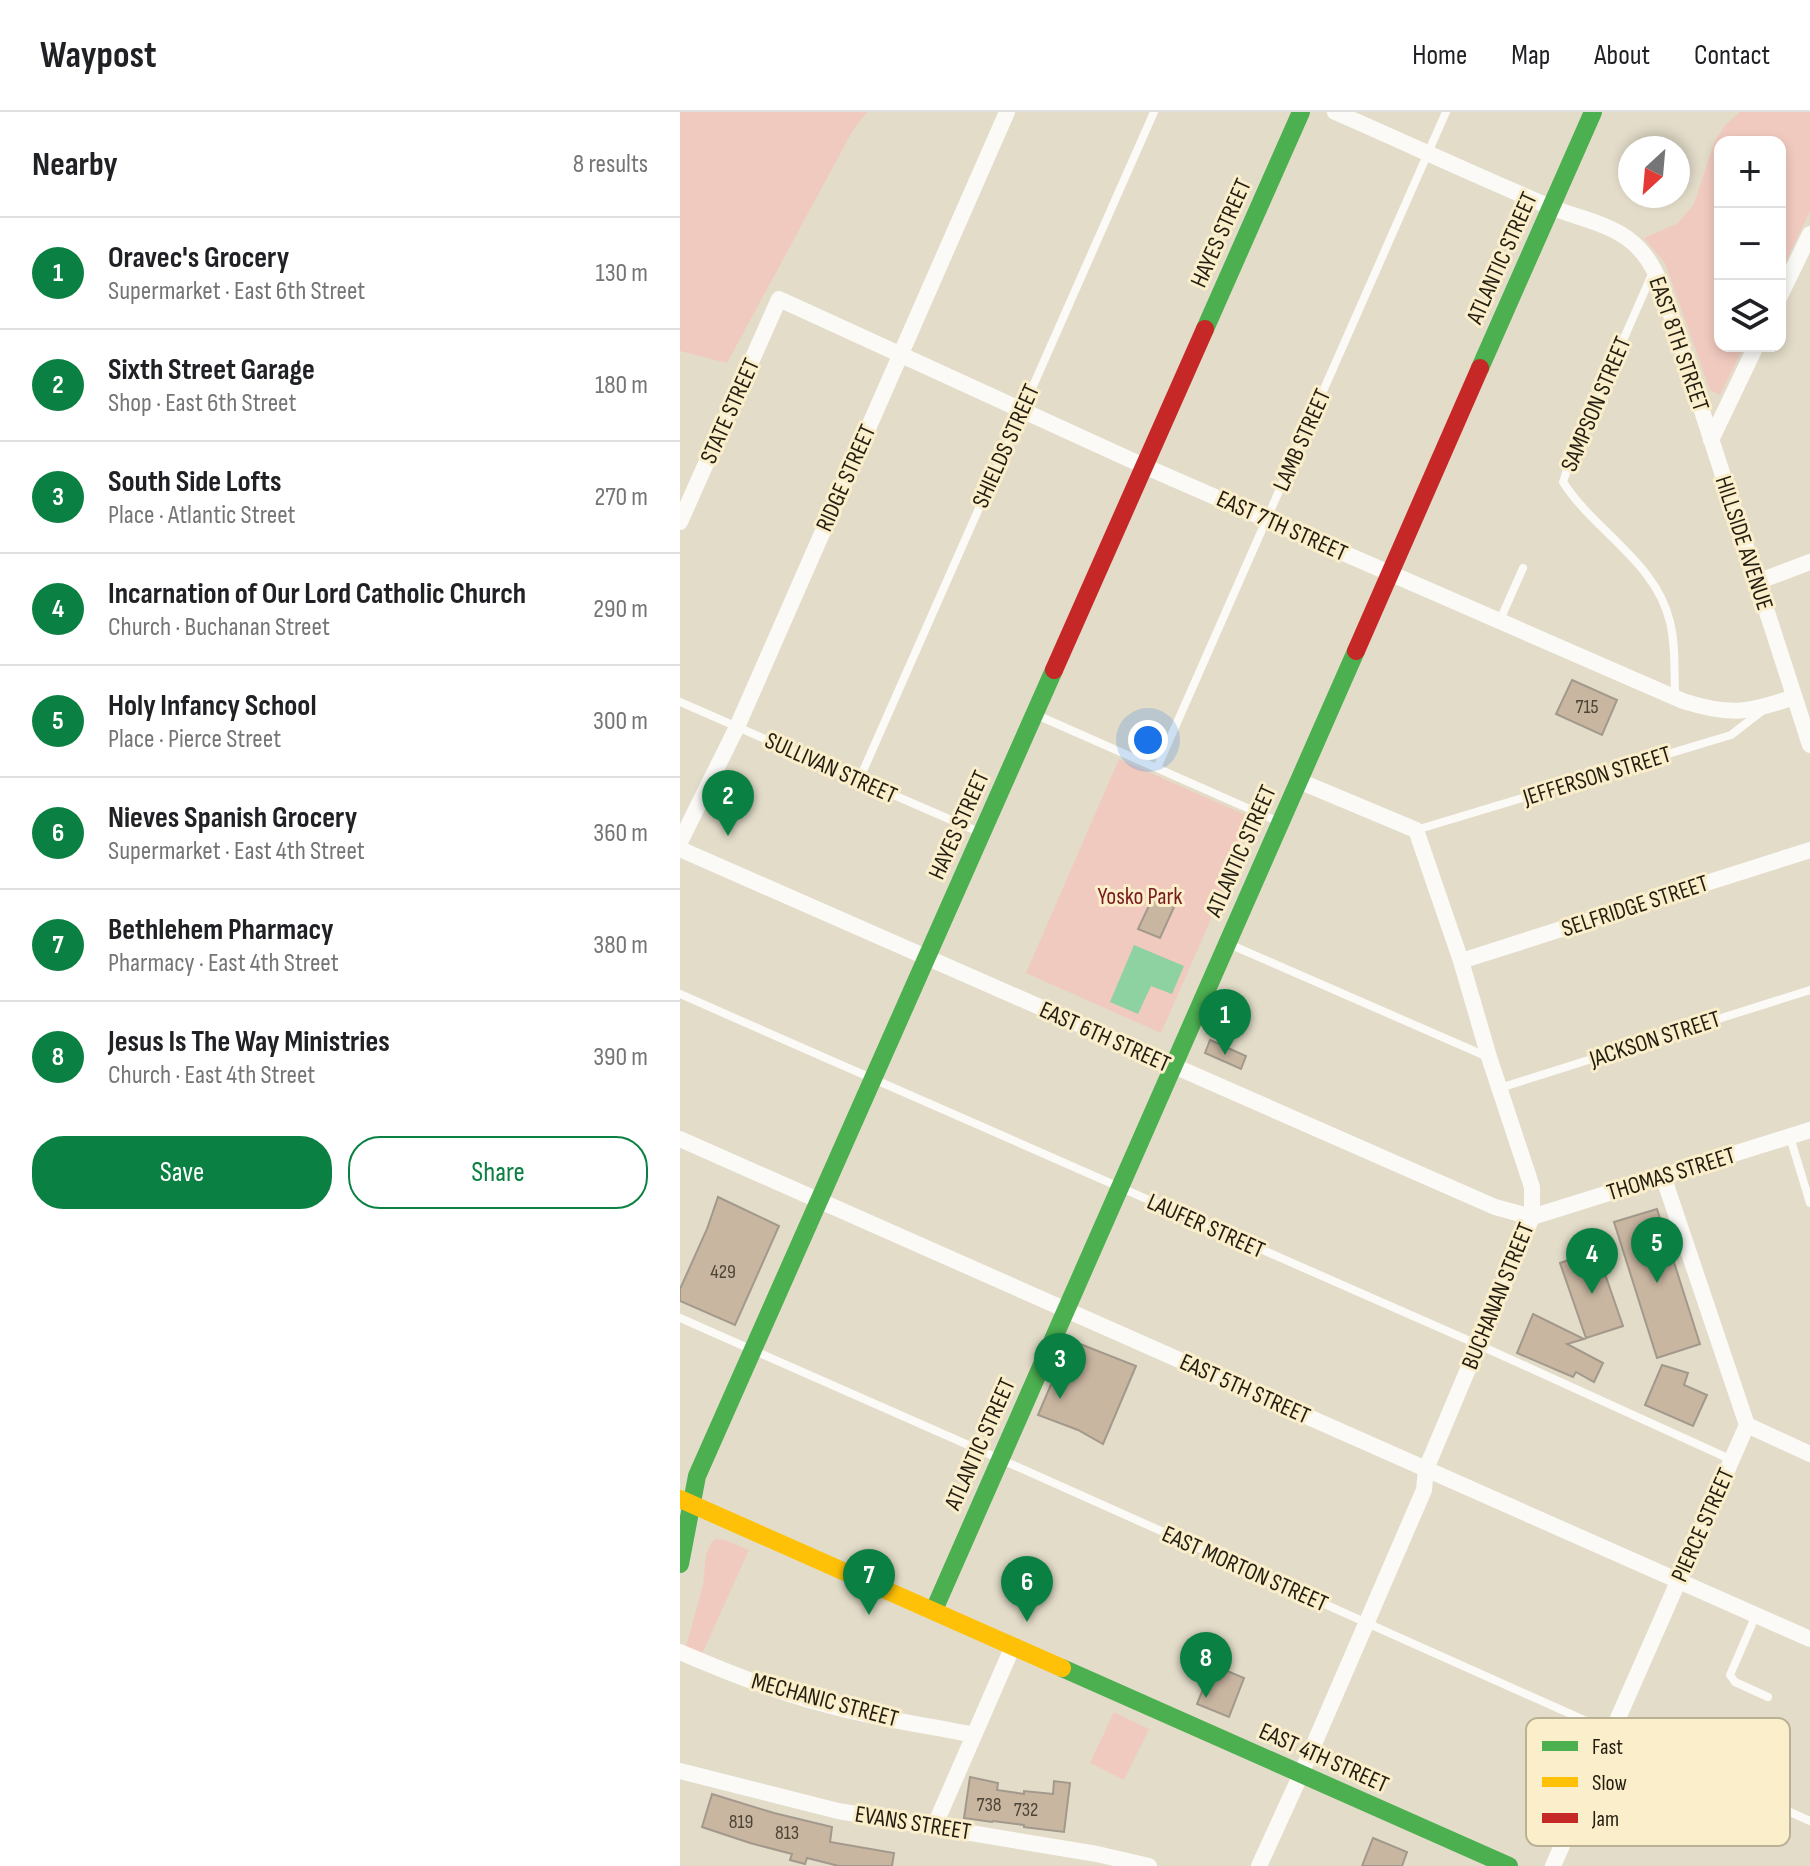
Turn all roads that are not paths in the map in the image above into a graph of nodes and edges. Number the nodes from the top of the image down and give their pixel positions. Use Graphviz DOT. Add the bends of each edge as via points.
graph roads {
  1 [pos="1007,112"];
  2 [pos="1154,112"];
  3 [pos="1301,112"];
  4 [pos="1335,112"];
  5 [pos="1446,112"];
  6 [pos="1593,112"];
  7 [pos="1429,154"];
  8 [pos="1551,207"];
  9 [pos="1810,234"];
  10 [pos="1654,269"];
  11 [pos="1786,284"];
  12 [pos="779,299"];
  13 [pos="1753,352"];
  14 [pos="900,354"];
  15 [pos="1022,409"];
  16 [pos="1711,440"];
  17 [pos="1144,466"];
  18 [pos="1267,520"];
  19 [pos="680,522"];
  20 [pos="1810,562"];
  21 [pos="1523,568"];
  22 [pos="1390,573"];
  23 [pos="1757,582"];
  24 [pos="1500,620"];
  25 [pos="1675,697"];
  26 [pos="1800,701"];
  27 [pos="680,702"];
  28 [pos="1769,706"];
  29 [pos="1034,714"];
  30 [pos="737,727"];
  31 [pos="1810,745"];
  32 [pos="1157,768"];
  33 [pos="859,780"];
  34 [pos="1299,781"];
  35 [pos="1280,822"];
  36 [pos="1416,830"];
  37 [pos="981,834"];
  38 [pos="680,842"];
  39 [pos="680,849"];
  40 [pos="1810,850"];
  41 [pos="1227,943"];
  42 [pos="926,958"];
  43 [pos="1461,961"];
  44 [pos="1810,990"];
  45 [pos="680,994"];
  46 [pos="1489,1057"];
  47 [pos="1173,1067"];
  48 [pos="873,1079"];
  49 [pos="1500,1088"];
  50 [pos="1810,1130"];
  51 [pos="1790,1137"];
  52 [pos="680,1139"];
  53 [pos="1663,1176"];
  54 [pos="1120,1188"];
  55 [pos="819,1200"];
  56 [pos="1810,1203"];
  57 [pos="1532,1217"];
  58 [pos="1066,1310"];
  59 [pos="680,1318"];
  60 [pos="1479,1345"];
  61 [pos="752,1350"];
  62 [pos="1747,1425"];
  63 [pos="1810,1454"];
  64 [pos="1000,1459"];
  65 [pos="1732,1460"];
  66 [pos="1426,1469"];
  67 [pos="686,1501"];
  68 [pos="680,1564"];
  69 [pos="1678,1581"];
  70 [pos="934,1610"];
  71 [pos="1756,1615"];
  72 [pos="1367,1624"];
  73 [pos="1810,1639"];
  74 [pos="1013,1646"];
  75 [pos="680,1652"];
  76 [pos="1768,1697"];
  77 [pos="1579,1718"];
  78 [pos="1617,1718"];
  79 [pos="974,1735"];
  80 [pos="680,1771"];
  81 [pos="1301,1774"];
  82 [pos="1790,1812"];
  83 [pos="1810,1821"];
  84 [pos="934,1827"];
  85 [pos="1562,1846"];
  86 [pos="1149,1866"];
  87 [pos="1259,1866"];
  88 [pos="1509,1866"];
  89 [pos="1553,1866"];
  1 -- 14 [label="street, RIDGE STREET"];
  2 -- 15 [label="lane, SHIELDS STREET"];
  3 -- 17 [label="street, HAYES STREET"];
  4 -- 7 [label="street, EAST 8TH STREET"];
  5 -- 7 [label="lane, LAMB STREET"];
  6 -- 8 [label="street, ATLANTIC STREET"];
  7 -- 8 [label="street, EAST 8TH STREET"];
  7 -- 18 [label="lane, LAMB STREET"];
  8 -- 10 [label="street, EAST 8TH STREET" via="1626,237"];
  8 -- 22 [label="street, ATLANTIC STREET"];
  9 -- 11 [label="street"];
  10 -- 16 [label="street, EAST 8TH STREET"];
  10 -- 25 [label="lane, SAMPSON STREET" via="1563,482 1647,574 1661,597 1671,623"];
  12 -- 14 [label="street, EAST 7TH STREET"];
  12 -- 19 [label="street, STATE STREET"];
  13 -- 16 [label="street"];
  14 -- 15 [label="street, EAST 7TH STREET"];
  14 -- 30 [label="street, RIDGE STREET"];
  15 -- 17 [label="street, EAST 7TH STREET"];
  15 -- 33 [label="lane, SHIELDS STREET"];
  16 -- 23 [label="street, HILLSIDE AVENUE"];
  17 -- 18 [label="street, EAST 7TH STREET"];
  17 -- 29 [label="street, HAYES STREET"];
  18 -- 22 [label="street, EAST 7TH STREET"];
  18 -- 32 [label="lane, LAMB STREET"];
  20 -- 23 [label="street"];
  21 -- 24 [label="lane"];
  22 -- 24 [label="street, EAST 7TH STREET"];
  22 -- 34 [label="street, ATLANTIC STREET"];
  23 -- 26 [label="street, HILLSIDE AVENUE"];
  24 -- 25 [label="street, EAST 7TH STREET"];
  25 -- 28 [label="street, EAST 7TH STREET" via="1727,712"];
  26 -- 28 [label="street, EAST 7TH STREET"];
  26 -- 31 [label="street, HILLSIDE AVENUE"];
  27 -- 30 [label="lane, SULLIVAN STREET"];
  28 -- 36 [label="lane, JEFFERSON STREET" via="1731,735"];
  29 -- 32 [label="lane"];
  29 -- 37 [label="street, HAYES STREET"];
  30 -- 33 [label="lane, SULLIVAN STREET"];
  30 -- 38 [label="street, RIDGE STREET"];
  32 -- 35 [label="lane"];
  33 -- 37 [label="lane, SULLIVAN STREET"];
  34 -- 35 [label="street, ATLANTIC STREET"];
  34 -- 36 [label="street"];
  35 -- 41 [label="street, ATLANTIC STREET"];
  36 -- 43 [label="street, BUCHANAN STREET"];
  37 -- 42 [label="street, HAYES STREET"];
  39 -- 42 [label="street, EAST 6TH STREET"];
  40 -- 43 [label="street, SELFRIDGE STREET"];
  41 -- 46 [label="lane"];
  41 -- 47 [label="street, ATLANTIC STREET"];
  42 -- 47 [label="street, EAST 6TH STREET"];
  42 -- 48 [label="street, HAYES STREET"];
  43 -- 46 [label="street, BUCHANAN STREET"];
  44 -- 49 [label="lane, JACKSON STREET"];
  45 -- 48 [label="lane, LAUFER STREET"];
  46 -- 49 [label="street, BUCHANAN STREET"];
  47 -- 54 [label="street, ATLANTIC STREET"];
  47 -- 57 [label="street, EAST 6TH STREET" via="1495,1207"];
  48 -- 54 [label="lane, LAUFER STREET"];
  48 -- 55 [label="street, HAYES STREET"];
  49 -- 57 [label="street, BUCHANAN STREET" via="1532,1187"];
  50 -- 51 [label="street, THOMAS STREET"];
  51 -- 53 [label="street, THOMAS STREET"];
  51 -- 56 [label="lane"];
  52 -- 55 [label="street, EAST 5TH STREET"];
  53 -- 57 [label="street, THOMAS STREET"];
  53 -- 62 [label="street"];
  54 -- 58 [label="street, ATLANTIC STREET"];
  54 -- 60 [label="lane, LAUFER STREET"];
  55 -- 58 [label="street, EAST 5TH STREET"];
  55 -- 61 [label="street, HAYES STREET"];
  57 -- 60 [label="street, BUCHANAN STREET"];
  58 -- 64 [label="street, ATLANTIC STREET"];
  58 -- 66 [label="street, EAST 5TH STREET"];
  59 -- 61 [label="lane, EAST MORTON STREET"];
  60 -- 65 [label="lane, LAUFER STREET"];
  60 -- 66 [label="street, BUCHANAN STREET"];
  61 -- 64 [label="lane, EAST MORTON STREET"];
  61 -- 67 [label="street, HAYES STREET"];
  62 -- 63 [label="street"];
  62 -- 65 [label="street, PIERCE STREET"];
  64 -- 70 [label="street, ATLANTIC STREET"];
  64 -- 72 [label="lane, EAST MORTON STREET"];
  65 -- 69 [label="street, PIERCE STREET"];
  66 -- 69 [label="street, EAST 5TH STREET"];
  66 -- 72 [label="street, BUCHANAN STREET" via="1424,1490"];
  67 -- 68 [label="street, HAYES STREET"];
  67 -- 70 [label="street, EAST 4TH STREET"];
  69 -- 71 [label="street, EAST 5TH STREET"];
  69 -- 78 [label="street, PIERCE STREET"];
  70 -- 74 [label="street, EAST 4TH STREET"];
  71 -- 73 [label="street, EAST 5TH STREET"];
  71 -- 76 [label="lane" via="1730,1675"];
  72 -- 77 [label="lane, EAST MORTON STREET"];
  72 -- 81 [label="street, BUCHANAN STREET"];
  74 -- 79 [label="street"];
  74 -- 81 [label="street, EAST 4TH STREET"];
  75 -- 79 [label="street, MECHANIC STREET" via="821,1704"];
  79 -- 84 [label="street"];
  80 -- 84 [label="street, EVANS STREET" via="838,1811"];
  81 -- 87 [label="street, BUCHANAN STREET"];
  81 -- 88 [label="street, EAST 4TH STREET"];
  82 -- 83 [label="lane, EAST MORTON STREET"];
  84 -- 86 [label="street, EVANS STREET"];
  85 -- 89 [label="street, PIERCE STREET"];
}
